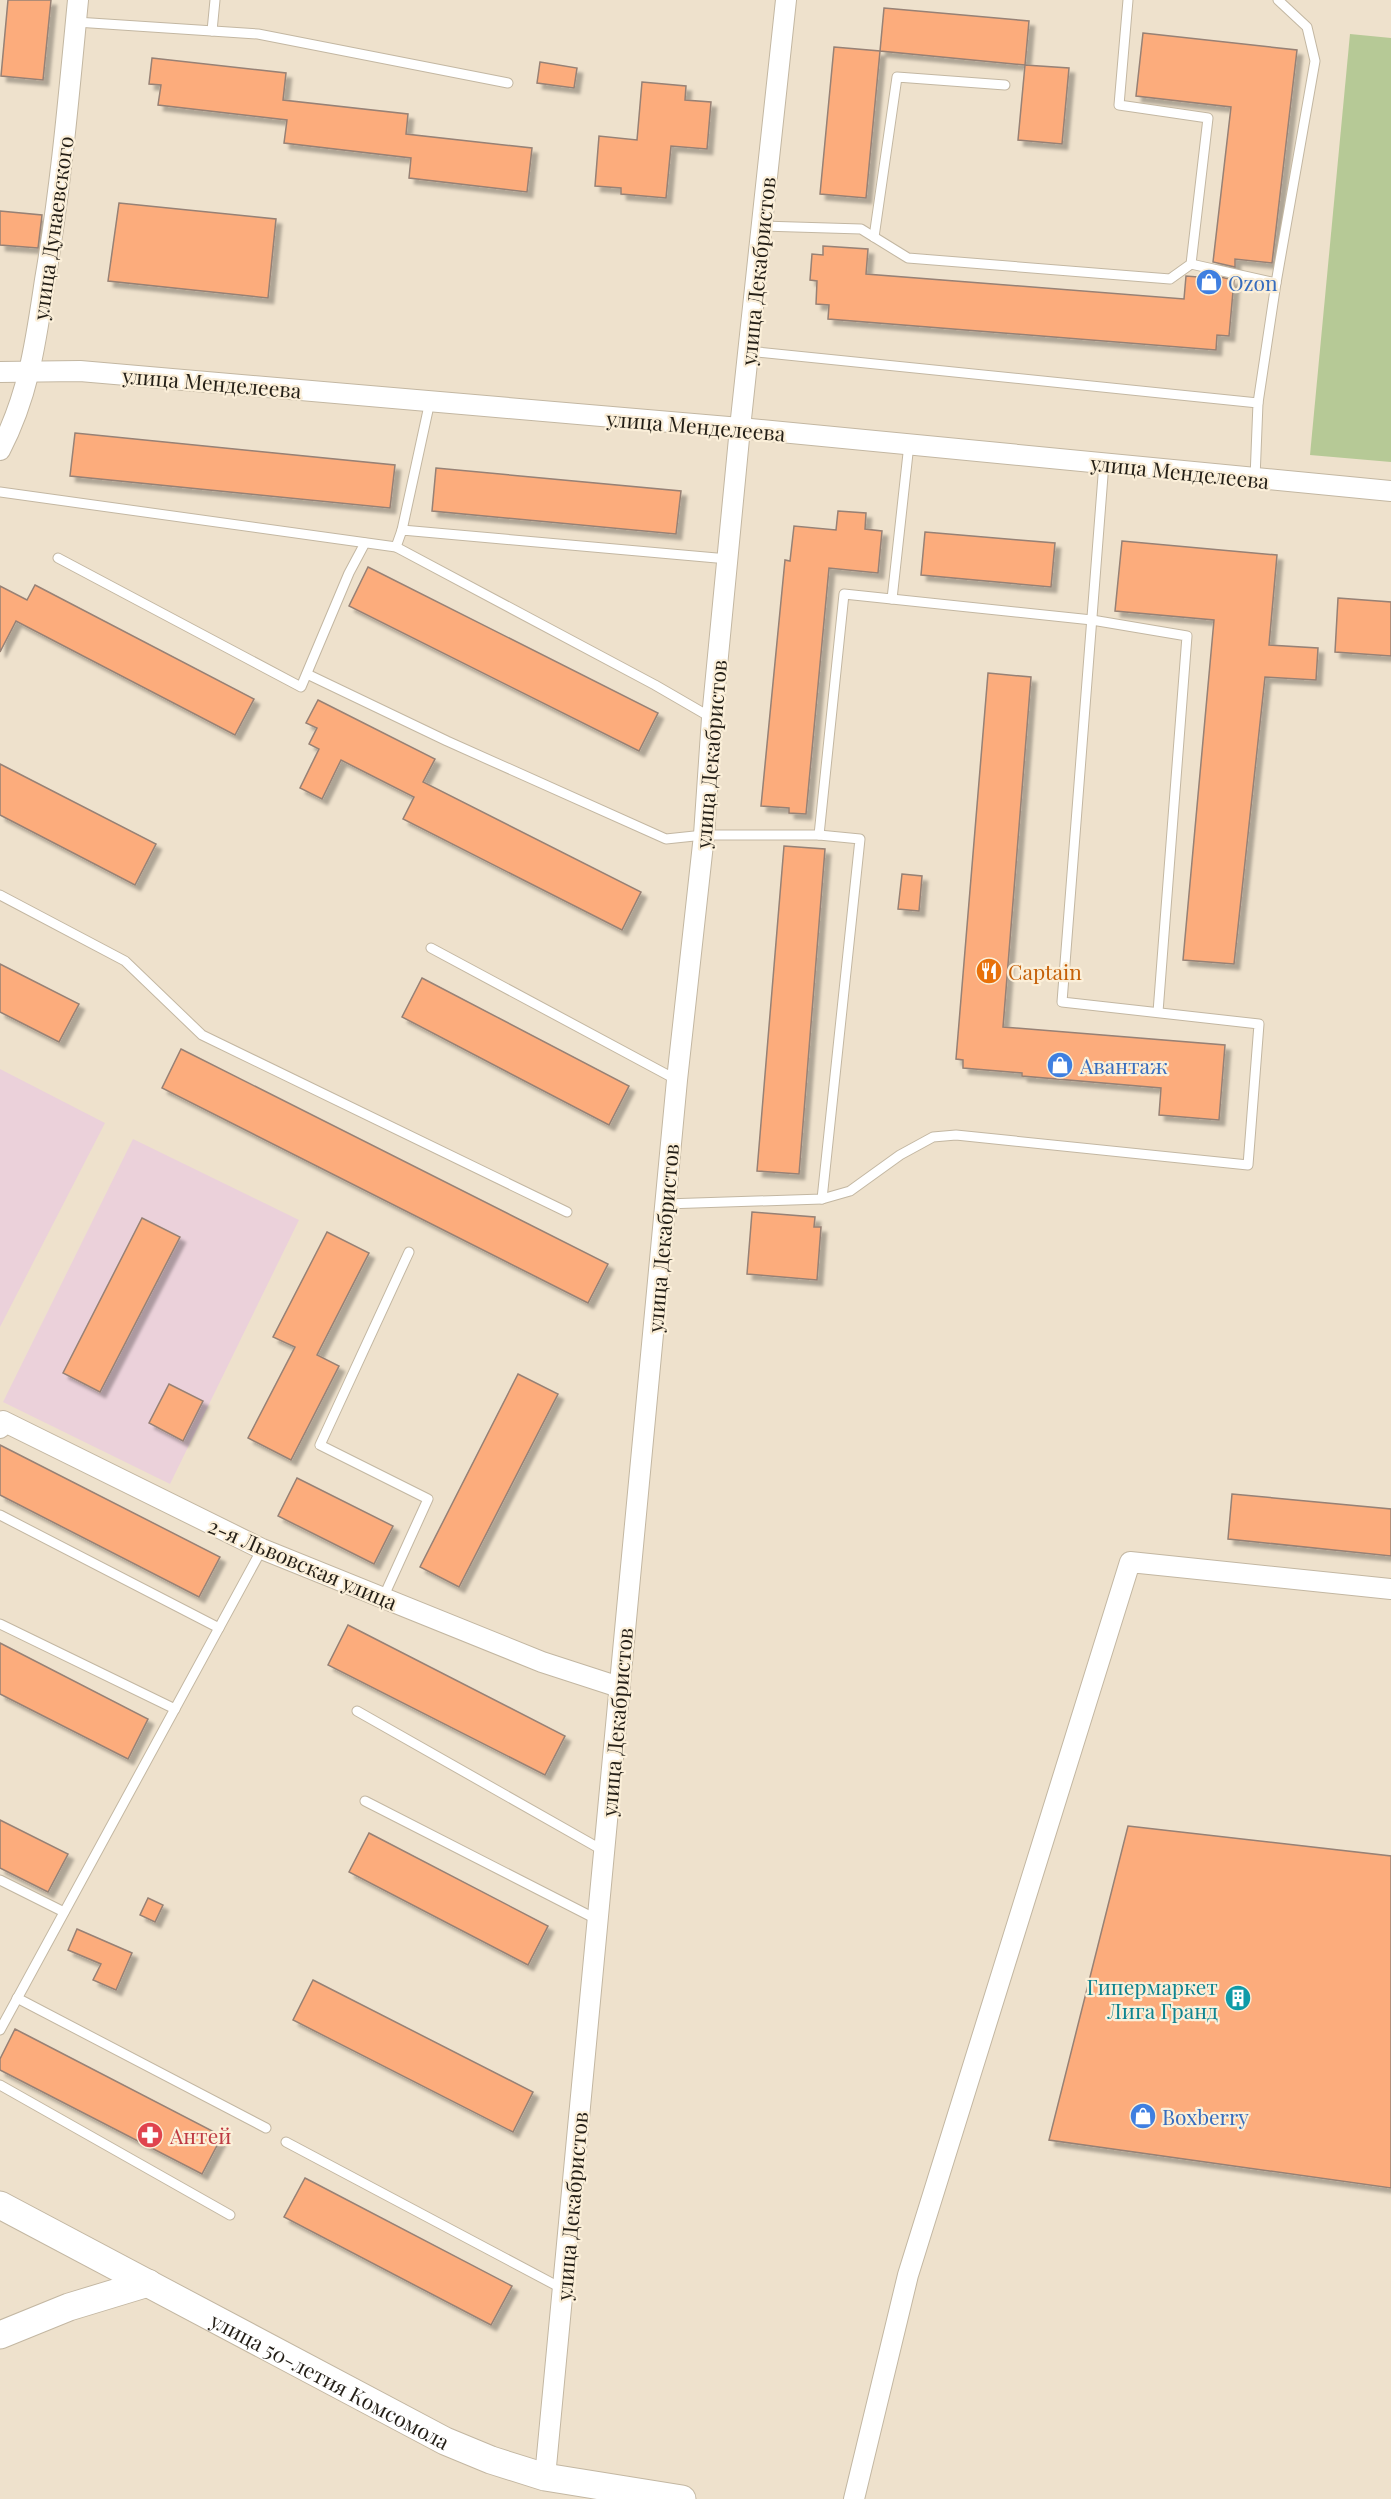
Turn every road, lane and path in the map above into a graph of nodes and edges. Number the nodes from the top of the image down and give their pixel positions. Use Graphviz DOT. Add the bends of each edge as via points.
graph roads {
  1 [pos="78,0"];
  2 [pos="215,0"];
  3 [pos="786,0"];
  4 [pos="1128,0"];
  5 [pos="1278,0"];
  6 [pos="76,22"];
  7 [pos="212,32"];
  8 [pos="508,83"];
  9 [pos="1005,85"];
  10 [pos="762,226"];
  11 [pos="874,237"];
  12 [pos="1191,264"];
  13 [pos="1276,283"];
  14 [pos="748,351"];
  15 [pos="31,371"];
  16 [pos="0,372"];
  17 [pos="430,401"];
  18 [pos="1258,403"];
  19 [pos="740,428"];
  20 [pos="909,444"];
  21 [pos="0,450"];
  22 [pos="1104,463"];
  23 [pos="1255,478"];
  24 [pos="1391,491"];
  25 [pos="0,492"];
  26 [pos="402,530"];
  27 [pos="365,543"];
  28 [pos="396,548"];
  29 [pos="58,558"];
  30 [pos="728,559"];
  31 [pos="892,599"];
  32 [pos="1092,620"];
  33 [pos="307,674"];
  34 [pos="712,718"];
  35 [pos="819,834"];
  36 [pos="704,835"];
  37 [pos="0,895"];
  38 [pos="431,948"];
  39 [pos="1158,1012"];
  40 [pos="677,1080"];
  41 [pos="822,1199"];
  42 [pos="665,1204"];
  43 [pos="567,1212"];
  44 [pos="409,1252"];
  45 [pos="0,1428"];
  46 [pos="0,1515"];
  47 [pos="262,1549"];
  48 [pos="1391,1589"];
  49 [pos="383,1598"];
  50 [pos="0,1624"];
  51 [pos="219,1628"];
  52 [pos="619,1687"];
  53 [pos="175,1710"];
  54 [pos="357,1711"];
  55 [pos="365,1801"];
  56 [pos="604,1851"];
  57 [pos="0,1880"];
  58 [pos="64,1912"];
  59 [pos="598,1920"];
  60 [pos="17,1998"];
  61 [pos="0,2030"];
  62 [pos="0,2085"];
  63 [pos="266,2128"];
  64 [pos="286,2142"];
  65 [pos="0,2205"];
  66 [pos="230,2215"];
  67 [pos="148,2283"];
  68 [pos="563,2289"];
  69 [pos="0,2335"];
  70 [pos="545,2477"];
  71 [pos="682,2499"];
  72 [pos="854,2499"];
  1 -- 6 [label="street, улица Дунаевского"];
  2 -- 7 [label="lane"];
  3 -- 10 [label="street, улица Декабристов"];
  4 -- 12 [label="lane" via="1119,105 1208,118"];
  5 -- 13 [label="lane" via="1307,27 1315,61"];
  6 -- 7 [label="lane"];
  6 -- 15 [label="street, улица Дунаевского" via="59,194"];
  7 -- 8 [label="lane" via="258,34"];
  9 -- 11 [label="lane" via="897,77"];
  10 -- 11 [label="lane" via="861,229"];
  10 -- 14 [label="street, улица Декабристов"];
  11 -- 12 [label="lane" via="908,258 1170,279"];
  12 -- 13 [label="lane"];
  13 -- 18 [label="lane"];
  14 -- 18 [label="lane"];
  14 -- 19 [label="street, улица Декабристов"];
  15 -- 16 [label="street, улица Менделеева"];
  15 -- 17 [label="street, улица Менделеева" via="80,371"];
  15 -- 21 [label="street, улица Дунаевского"];
  17 -- 19 [label="street, улица Менделеева"];
  17 -- 26 [label="lane"];
  18 -- 23 [label="lane"];
  19 -- 20 [label="street, улица Менделеева"];
  19 -- 30 [label="street, улица Декабристов"];
  20 -- 22 [label="street, улица Менделеева"];
  20 -- 31 [label="lane"];
  22 -- 23 [label="street, улица Менделеева"];
  22 -- 32 [label="lane"];
  23 -- 24 [label="street, улица Менделеева"];
  25 -- 27 [label="lane"];
  26 -- 28 [label="lane"];
  26 -- 30 [label="lane"];
  27 -- 28 [label="lane"];
  27 -- 33 [label="lane"];
  28 -- 34 [label="lane"];
  29 -- 33 [label="lane" via="301,687"];
  30 -- 34 [label="street, улица Декабристов"];
  31 -- 32 [label="lane"];
  31 -- 35 [label="lane" via="844,594"];
  32 -- 39 [label="lane" via="1187,636"];
  32 -- 39 [label="lane" via="1062,1002"];
  33 -- 36 [label="lane" via="666,839"];
  34 -- 36 [label="street, улица Декабристов"];
  35 -- 36 [label="lane"];
  35 -- 41 [label="lane" via="860,838"];
  36 -- 40 [label="street, улица Декабристов"];
  37 -- 43 [label="lane" via="125,961 202,1035"];
  38 -- 40 [label="lane"];
  39 -- 41 [label="lane" via="1259,1024 1248,1164 956,1135 933,1137 850,1191"];
  40 -- 42 [label="street, улица Декабристов"];
  41 -- 42 [label="lane"];
  42 -- 52 [label="street, улица Декабристов"];
  44 -- 49 [label="lane" via="320,1445 428,1499"];
  45 -- 47 [label="street, 2-я Львовская улица" via="3,1421"];
  46 -- 51 [label="lane"];
  47 -- 49 [label="street, 2-я Львовская улица"];
  47 -- 51 [label="lane"];
  48 -- 72 [label="street" via="1130,1562 908,2275"];
  49 -- 52 [label="street, 2-я Львовская улица" via="542,1662"];
  50 -- 53 [label="lane"];
  51 -- 53 [label="lane"];
  52 -- 56 [label="street, улица Декабристов"];
  53 -- 58 [label="lane"];
  54 -- 56 [label="lane"];
  55 -- 59 [label="lane"];
  56 -- 59 [label="street, улица Декабристов"];
  57 -- 58 [label="lane"];
  58 -- 60 [label="lane"];
  59 -- 68 [label="street, улица Декабристов"];
  60 -- 61 [label="lane"];
  60 -- 63 [label="lane"];
  62 -- 66 [label="lane"];
  64 -- 68 [label="lane"];
  65 -- 67 [label="main road, улица 50-летия Комсомола"];
  67 -- 69 [label="main road" via="69,2307"];
  67 -- 70 [label="main road, улица 50-летия Комсомола" via="445,2441"];
  68 -- 70 [label="street, улица Декабристов"];
  70 -- 71 [label="main road, улица 50-летия Комсомола"];
}
